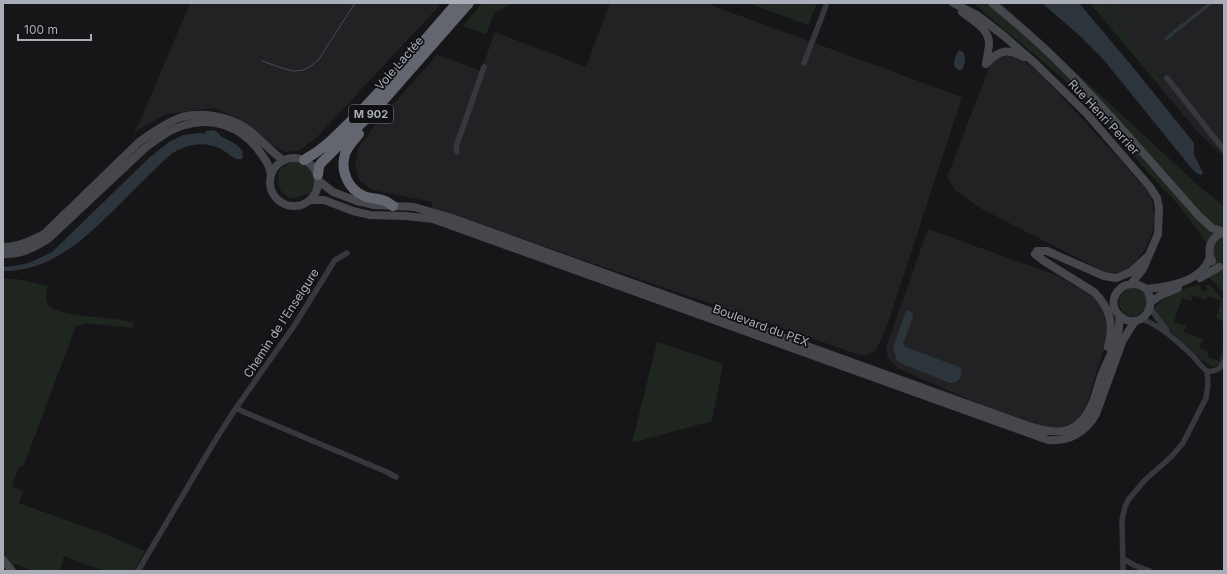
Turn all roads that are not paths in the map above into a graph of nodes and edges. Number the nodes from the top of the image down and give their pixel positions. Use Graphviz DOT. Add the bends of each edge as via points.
graph roads {
  1 [pos="457,3"];
  2 [pos="469,3"];
  3 [pos="827,3"];
  4 [pos="992,3"];
  5 [pos="955,4"];
  6 [pos="421,51"];
  7 [pos="804,63"];
  8 [pos="484,67"];
  9 [pos="1044,72"];
  10 [pos="1167,78"];
  11 [pos="400,82"];
  12 [pos="1224,150"];
  13 [pos="457,152"];
  14 [pos="284,160"];
  15 [pos="304,160"];
  16 [pos="271,175"];
  17 [pos="318,178"];
  18 [pos="311,200"];
  19 [pos="393,206"];
  20 [pos="1198,216"];
  21 [pos="1224,232"];
  22 [pos="1210,243"];
  23 [pos="3,247"];
  24 [pos="347,253"];
  25 [pos="3,254"];
  26 [pos="1148,255"];
  27 [pos="1210,256"];
  28 [pos="1221,268"];
  29 [pos="1131,284"];
  30 [pos="1146,289"];
  31 [pos="1151,305"];
  32 [pos="1119,316"];
  33 [pos="1138,320"];
  34 [pos="1170,336"];
  35 [pos="1224,361"];
  36 [pos="1207,371"];
  37 [pos="1101,375"];
  38 [pos="236,408"];
  39 [pos="396,477"];
  40 [pos="1123,559"];
  41 [pos="3,560"];
  42 [pos="12,571"];
  43 [pos="138,571"];
  44 [pos="1123,571"];
  45 [pos="1150,571"];
  1 -- 6 [label="highway, Voie Lactée / M 902"];
  2 -- 6 [label="highway, Voie Lactée / M 902"];
  3 -- 7 [label="street"];
  4 -- 20 [label="main road" via="1070,73"];
  5 -- 9 [label="main road, Rue Henri Perrier" via="976,15 1004,36"];
  5 -- 9 [label="main road" via="987,34 989,41 986,64 993,56 1010,51 1027,59"];
  6 -- 11 [label="highway, Voie Lactée / M 902"];
  6 -- 15 [label="highway, Voie Lactée / M 902" via="334,139"];
  8 -- 13 [label="street" via="456,147"];
  9 -- 26 [label="main road, Rue Henri Perrier" via="1097,126 1150,187 1159,208 1158,234"];
  10 -- 12 [label="street"];
  11 -- 17 [label="highway, Voie Lactée / M 902" via="322,162"];
  11 -- 19 [label="highway" via="382,108 349,145 343,167 350,185 358,193 386,201"];
  14 -- 15 [label="main road"];
  14 -- 16 [label="main road"];
  14 -- 23 [label="main road" via="235,121 201,115 181,118 139,142 44,234 18,246"];
  15 -- 17 [label="main road" via="315,168"];
  16 -- 18 [label="main road" via="272,192 282,203 297,206"];
  16 -- 25 [label="main road" via="271,168 267,162 240,132 221,124 203,122 184,125 146,148 48,239 20,253"];
  17 -- 18 [label="main road" via="318,188"];
  17 -- 19 [label="main road, Boulevard du PEX" via="333,192 357,201"];
  18 -- 33 [label="main road, Boulevard du PEX" via="324,200 370,215 433,219 1048,440 1063,440 1076,435 1092,421 1123,340"];
  19 -- 37 [label="main road, Boulevard du PEX" via="414,207 449,217 1038,430 1058,432 1080,422 1092,405"];
  20 -- 21 [label="main road" via="1212,228"];
  20 -- 22 [label="main road" via="1208,230"];
  21 -- 22 [label="main road"];
  22 -- 27 [label="main road"];
  24 -- 38 [label="street, Chemin de l'Enseigure" via="335,260 294,326"];
  26 -- 29 [label="main road, Rue Henri Perrier" via="1143,269"];
  26 -- 37 [label="main road" via="1131,272 1116,278 1104,276 1047,251 1036,252 1044,261 1094,292 1108,309 1111,338"];
  27 -- 28 [label="main road"];
  27 -- 30 [label="main road" via="1206,266 1195,276 1170,286"];
  28 -- 31 [label="main road" via="1161,295"];
  29 -- 30 [label="main road"];
  29 -- 32 [label="main road" via="1121,288 1114,299"];
  30 -- 31 [label="main road"];
  31 -- 33 [label="main road" via="1147,314"];
  31 -- 34 [label="street"];
  32 -- 33 [label="main road" via="1126,320"];
  32 -- 37 [label="main road, Boulevard du PEX" via="1120,327"];
  33 -- 34 [label="street" via="1151,323"];
  34 -- 36 [label="street"];
  35 -- 36 [label="street" via="1219,369"];
  36 -- 40 [label="street" via="1206,398 1183,443 1128,500 1122,520"];
  38 -- 39 [label="street"];
  38 -- 43 [label="street, Chemin de l'Enseigure"];
  40 -- 44 [label="street"];
  40 -- 45 [label="street"];
  41 -- 42 [label="main road"];
}
